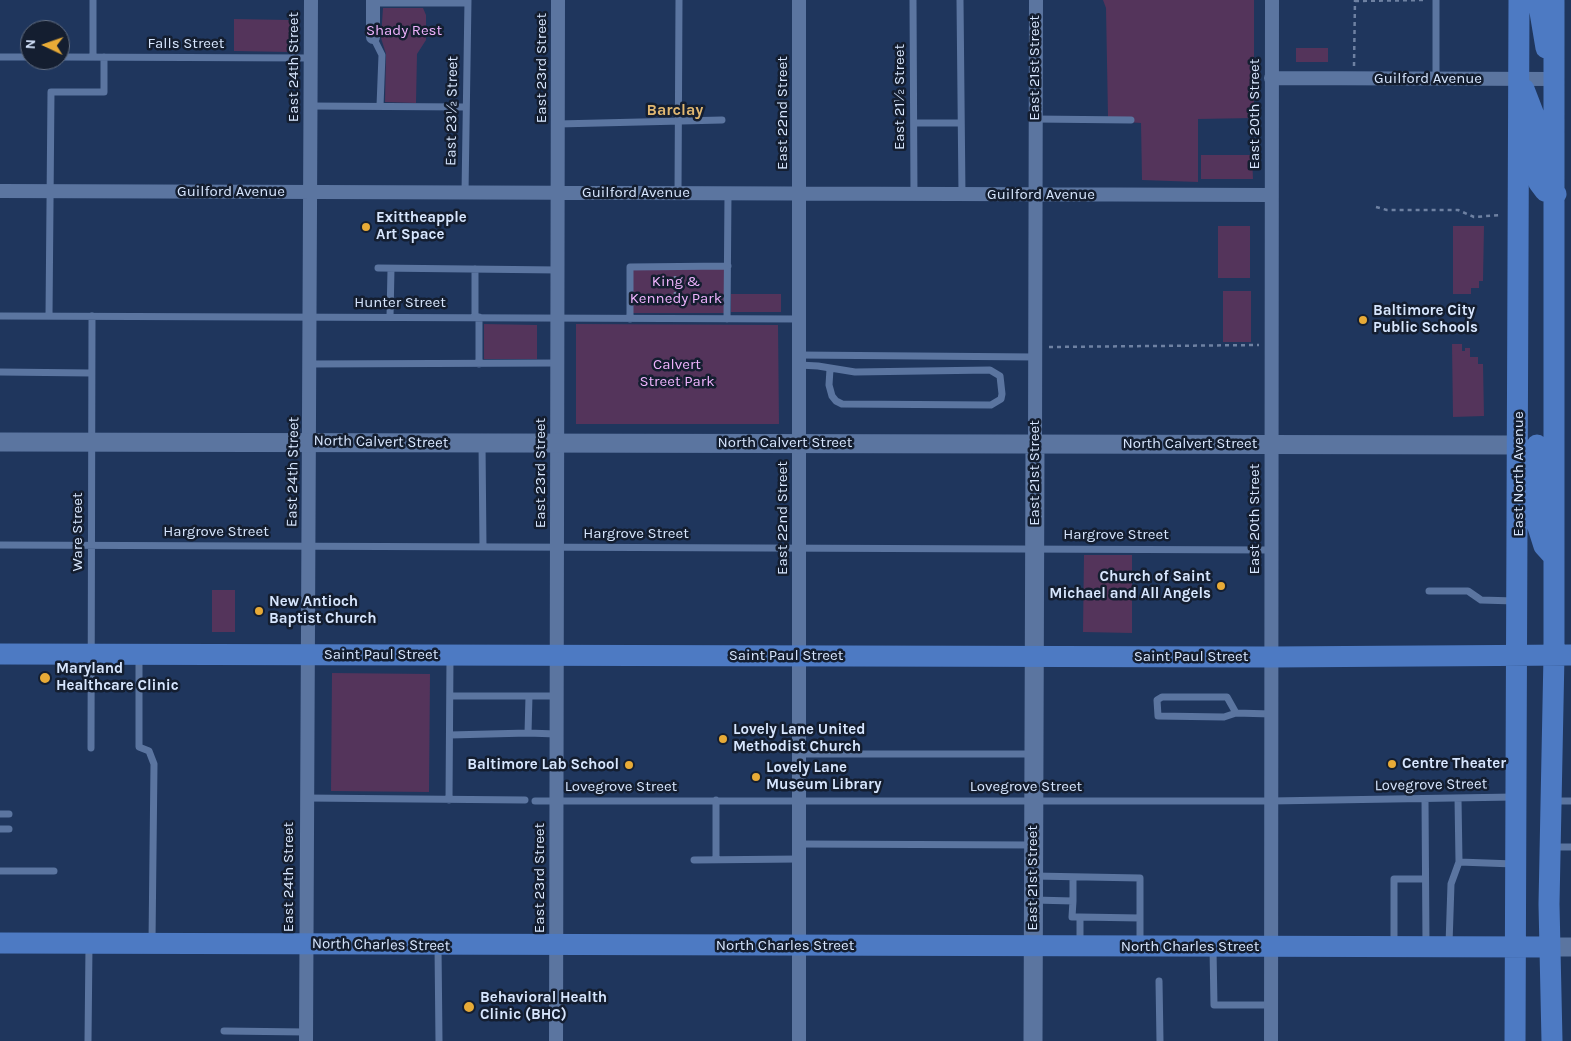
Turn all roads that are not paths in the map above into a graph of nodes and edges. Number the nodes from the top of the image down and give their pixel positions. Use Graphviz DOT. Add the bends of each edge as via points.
graph roads {
  1 [pos="93,0"];
  2 [pos="311,0"];
  3 [pos="558,0"];
  4 [pos="679,0"];
  5 [pos="799,0"];
  6 [pos="913,0"];
  7 [pos="960,0"];
  8 [pos="1036,0"];
  9 [pos="1272,0"];
  10 [pos="1435,0"];
  11 [pos="1519,0"];
  12 [pos="1538,0"];
  13 [pos="1554,0"];
  14 [pos="373,1"];
  15 [pos="468,2"];
  16 [pos="373,37"];
  17 [pos="20,57"];
  18 [pos="70,57"];
  19 [pos="93,57"];
  20 [pos="104,57"];
  21 [pos="0,58"];
  22 [pos="311,58"];
  23 [pos="1272,78"];
  24 [pos="1436,79"];
  25 [pos="1520,79"];
  26 [pos="1554,79"];
  27 [pos="310,106"];
  28 [pos="380,106"];
  29 [pos="466,107"];
  30 [pos="1035,119"];
  31 [pos="722,120"];
  32 [pos="1131,120"];
  33 [pos="678,122"];
  34 [pos="914,123"];
  35 [pos="961,123"];
  36 [pos="558,124"];
  37 [pos="0,191"];
  38 [pos="51,192"];
  39 [pos="311,192"];
  40 [pos="465,193"];
  41 [pos="558,193"];
  42 [pos="678,193"];
  43 [pos="728,194"];
  44 [pos="799,194"];
  45 [pos="914,194"];
  46 [pos="962,194"];
  47 [pos="1035,194"];
  48 [pos="1563,194"];
  49 [pos="1271,195"];
  50 [pos="728,266"];
  51 [pos="378,268"];
  52 [pos="391,268"];
  53 [pos="475,270"];
  54 [pos="558,270"];
  55 [pos="0,316"];
  56 [pos="49,316"];
  57 [pos="92,316"];
  58 [pos="310,316"];
  59 [pos="390,317"];
  60 [pos="477,318"];
  61 [pos="558,318"];
  62 [pos="630,319"];
  63 [pos="727,319"];
  64 [pos="799,319"];
  65 [pos="1035,352"];
  66 [pos="799,360"];
  67 [pos="557,363"];
  68 [pos="310,364"];
  69 [pos="479,364"];
  70 [pos="830,369"];
  71 [pos="0,372"];
  72 [pos="91,373"];
  73 [pos="310,441"];
  74 [pos="0,442"];
  75 [pos="92,442"];
  76 [pos="482,443"];
  77 [pos="557,443"];
  78 [pos="799,443"];
  79 [pos="1035,444"];
  80 [pos="1271,444"];
  81 [pos="1545,444"];
  82 [pos="0,545"];
  83 [pos="93,546"];
  84 [pos="308,546"];
  85 [pos="483,547"];
  86 [pos="557,547"];
  87 [pos="799,548"];
  88 [pos="1035,549"];
  89 [pos="1271,550"];
  90 [pos="1428,591"];
  91 [pos="1518,601"];
  92 [pos="0,654"];
  93 [pos="91,654"];
  94 [pos="139,655"];
  95 [pos="307,655"];
  96 [pos="450,655"];
  97 [pos="556,655"];
  98 [pos="1518,655"];
  99 [pos="1562,655"];
  100 [pos="798,656"];
  101 [pos="1034,656"];
  102 [pos="1271,657"];
  103 [pos="450,696"];
  104 [pos="528,696"];
  105 [pos="556,696"];
  106 [pos="1236,713"];
  107 [pos="1271,714"];
  108 [pos="528,733"];
  109 [pos="450,734"];
  110 [pos="556,734"];
  111 [pos="91,748"];
  112 [pos="799,754"];
  113 [pos="1034,754"];
  114 [pos="1517,797"];
  115 [pos="306,798"];
  116 [pos="1458,798"];
  117 [pos="1425,799"];
  118 [pos="449,800"];
  119 [pos="525,800"];
  120 [pos="716,800"];
  121 [pos="799,800"];
  122 [pos="1550,800"];
  123 [pos="534,801"];
  124 [pos="556,801"];
  125 [pos="1034,801"];
  126 [pos="1271,801"];
  127 [pos="1571,801"];
  128 [pos="0,814"];
  129 [pos="9,814"];
  130 [pos="0,829"];
  131 [pos="10,829"];
  132 [pos="799,844"];
  133 [pos="1033,844"];
  134 [pos="1549,847"];
  135 [pos="1571,847"];
  136 [pos="799,859"];
  137 [pos="694,860"];
  138 [pos="716,860"];
  139 [pos="1459,862"];
  140 [pos="1517,864"];
  141 [pos="0,871"];
  142 [pos="54,871"];
  143 [pos="1033,876"];
  144 [pos="1073,877"];
  145 [pos="1425,879"];
  146 [pos="1033,900"];
  147 [pos="1072,901"];
  148 [pos="1080,917"];
  149 [pos="1140,918"];
  150 [pos="0,943"];
  151 [pos="89,944"];
  152 [pos="152,944"];
  153 [pos="305,944"];
  154 [pos="438,946"];
  155 [pos="556,946"];
  156 [pos="799,946"];
  157 [pos="1033,947"];
  158 [pos="1080,947"];
  159 [pos="1140,947"];
  160 [pos="1213,947"];
  161 [pos="1271,947"];
  162 [pos="1394,947"];
  163 [pos="1426,947"];
  164 [pos="1449,947"];
  165 [pos="1516,947"];
  166 [pos="1550,947"];
  167 [pos="1571,947"];
  168 [pos="1159,981"];
  169 [pos="1271,1005"];
  170 [pos="224,1031"];
  171 [pos="306,1037"];
  172 [pos="88,1041"];
  173 [pos="439,1041"];
  174 [pos="556,1041"];
  175 [pos="799,1041"];
  176 [pos="1033,1041"];
  177 [pos="1160,1041"];
  178 [pos="1271,1041"];
  179 [pos="1516,1041"];
  180 [pos="1552,1041"];
  1 -- 19 [label="lane"];
  2 -- 22 [label="street, East 24th Street"];
  3 -- 36 [label="street, East 23rd Street"];
  4 -- 33 [label="lane"];
  5 -- 44 [label="street, East 22nd Street"];
  6 -- 34 [label="lane, East 21½ Street"];
  7 -- 35 [label="lane"];
  8 -- 30 [label="street, East 21st Street"];
  9 -- 23 [label="street, East 20th Street"];
  10 -- 24 [label="lane"];
  11 -- 25 [label="main road, East North Avenue"];
  12 -- 26 [label="main road" via="1540,26"];
  13 -- 26 [label="main road, East North Avenue"];
  14 -- 15 [label="lane"];
  14 -- 16 [label="street"];
  15 -- 29 [label="lane, East 23½ Street"];
  16 -- 28 [label="lane" via="382,55"];
  17 -- 21 [label="lane"];
  18 -- 19 [label="lane, Falls Street"];
  19 -- 20 [label="lane, Falls Street"];
  20 -- 22 [label="lane, Falls Street"];
  20 -- 38 [label="lane" via="104,92 51,92"];
  22 -- 27 [label="street, East 24th Street"];
  23 -- 24 [label="street, Guilford Avenue"];
  23 -- 49 [label="street, East 20th Street"];
  24 -- 25 [label="street, Guilford Avenue"];
  25 -- 26 [label="street, Guilford Avenue"];
  25 -- 48 [label="main road" via="1534,115 1540,183 1545,191"];
  25 -- 81 [label="main road, East North Avenue"];
  26 -- 48 [label="main road, East North Avenue"];
  27 -- 28 [label="lane"];
  27 -- 39 [label="street, East 24th Street"];
  28 -- 29 [label="lane"];
  29 -- 40 [label="lane, East 23½ Street"];
  30 -- 32 [label="lane"];
  30 -- 47 [label="street, East 21st Street"];
  31 -- 33 [label="lane"];
  33 -- 36 [label="lane"];
  33 -- 42 [label="lane"];
  34 -- 35 [label="lane"];
  34 -- 45 [label="lane, East 21½ Street"];
  35 -- 46 [label="lane"];
  36 -- 41 [label="street, East 23rd Street"];
  37 -- 38 [label="street, Guilford Avenue"];
  38 -- 39 [label="street, Guilford Avenue"];
  38 -- 56 [label="lane"];
  39 -- 40 [label="street, Guilford Avenue"];
  39 -- 58 [label="street, East 24th Street"];
  40 -- 41 [label="street, Guilford Avenue"];
  41 -- 42 [label="street, Guilford Avenue"];
  41 -- 54 [label="street, East 23rd Street"];
  42 -- 43 [label="street, Guilford Avenue"];
  43 -- 44 [label="street, Guilford Avenue"];
  43 -- 50 [label="lane"];
  44 -- 45 [label="street, Guilford Avenue"];
  44 -- 64 [label="street, East 22nd Street"];
  45 -- 46 [label="street, Guilford Avenue"];
  46 -- 47 [label="street, Guilford Avenue"];
  47 -- 49 [label="street, Guilford Avenue"];
  47 -- 65 [label="street, East 21st Street"];
  48 -- 81 [label="main road, East North Avenue"];
  49 -- 80 [label="street, East 20th Street"];
  50 -- 62 [label="lane" via="630,267"];
  50 -- 63 [label="lane"];
  51 -- 52 [label="lane"];
  52 -- 53 [label="lane"];
  52 -- 59 [label="lane"];
  53 -- 54 [label="lane"];
  53 -- 60 [label="lane"];
  54 -- 61 [label="street, East 23rd Street"];
  55 -- 56 [label="lane, Hunter Street"];
  56 -- 57 [label="lane, Hunter Street"];
  57 -- 58 [label="lane, Hunter Street"];
  57 -- 72 [label="lane, Ware Street"];
  58 -- 59 [label="lane, Hunter Street"];
  58 -- 68 [label="street, East 24th Street"];
  59 -- 60 [label="lane, Hunter Street"];
  60 -- 61 [label="lane, Hunter Street"];
  60 -- 69 [label="lane"];
  61 -- 62 [label="lane, Hunter Street"];
  61 -- 67 [label="street, East 23rd Street"];
  62 -- 63 [label="lane, Hunter Street"];
  63 -- 64 [label="lane, Hunter Street"];
  64 -- 66 [label="street, East 22nd Street"];
  65 -- 66 [label="lane"];
  65 -- 79 [label="street, East 21st Street"];
  66 -- 70 [label="lane"];
  66 -- 78 [label="street, East 22nd Street"];
  67 -- 69 [label="lane"];
  67 -- 77 [label="street, East 23rd Street"];
  68 -- 69 [label="lane"];
  68 -- 73 [label="street, East 24th Street"];
  70 -- 70 [label="lane" via="855,372 990,370 1000,376 1002,394 1001,399 991,405 842,404 832,396"];
  71 -- 72 [label="lane"];
  72 -- 75 [label="lane, Ware Street"];
  73 -- 75 [label="main road, North Calvert Street"];
  73 -- 76 [label="main road, North Calvert Street"];
  73 -- 84 [label="street, East 24th Street"];
  74 -- 75 [label="main road, North Calvert Street"];
  75 -- 83 [label="lane, Ware Street"];
  76 -- 77 [label="main road, North Calvert Street"];
  76 -- 85 [label="lane"];
  77 -- 78 [label="main road, North Calvert Street"];
  77 -- 86 [label="street, East 23rd Street"];
  78 -- 79 [label="main road, North Calvert Street"];
  78 -- 87 [label="street, East 22nd Street"];
  79 -- 80 [label="main road, North Calvert Street"];
  79 -- 88 [label="main road, East 21st Street"];
  80 -- 81 [label="main road, North Calvert Street"];
  80 -- 89 [label="street, East 20th Street"];
  81 -- 91 [label="main road, East North Avenue"];
  81 -- 99 [label="main road, East North Avenue"];
  82 -- 83 [label="lane, Hargrove Street"];
  83 -- 84 [label="lane, Hargrove Street"];
  83 -- 93 [label="lane, Ware Street"];
  84 -- 85 [label="lane, Hargrove Street"];
  84 -- 95 [label="street, East 24th Street"];
  85 -- 86 [label="lane, Hargrove Street"];
  86 -- 87 [label="lane, Hargrove Street"];
  86 -- 97 [label="street, East 23rd Street"];
  87 -- 88 [label="lane, Hargrove Street"];
  87 -- 100 [label="street, East 22nd Street"];
  88 -- 89 [label="lane, Hargrove Street"];
  88 -- 101 [label="main road, East 21st Street"];
  89 -- 102 [label="street, East 20th Street"];
  90 -- 91 [label="lane" via="1468,591 1481,600"];
  91 -- 98 [label="main road, East North Avenue"];
  92 -- 93 [label="main road, Saint Paul Street"];
  93 -- 94 [label="main road, Saint Paul Street"];
  93 -- 111 [label="lane, Ware Street"];
  94 -- 95 [label="main road, Saint Paul Street"];
  94 -- 152 [label="lane" via="139,748 149,751 154,764"];
  95 -- 96 [label="main road, Saint Paul Street"];
  95 -- 115 [label="street, East 24th Street"];
  96 -- 97 [label="main road, Saint Paul Street"];
  96 -- 103 [label="lane"];
  97 -- 100 [label="main road, Saint Paul Street"];
  97 -- 105 [label="street, East 23rd Street"];
  98 -- 99 [label="main road, Saint Paul Street"];
  98 -- 102 [label="main road, Saint Paul Street"];
  98 -- 114 [label="main road, East North Avenue"];
  99 -- 122 [label="main road, East North Avenue"];
  100 -- 101 [label="main road, Saint Paul Street"];
  100 -- 112 [label="street, East 22nd Street"];
  101 -- 102 [label="main road, Saint Paul Street"];
  101 -- 113 [label="main road, East 21st Street"];
  102 -- 107 [label="street, East 20th Street"];
  103 -- 104 [label="lane"];
  103 -- 109 [label="lane"];
  104 -- 105 [label="lane"];
  104 -- 108 [label="lane"];
  105 -- 110 [label="street, East 23rd Street"];
  106 -- 106 [label="lane" via="1227,697 1162,697 1157,700 1158,716 1221,717"];
  106 -- 107 [label="lane"];
  107 -- 126 [label="street, East 20th Street"];
  108 -- 109 [label="lane"];
  108 -- 110 [label="lane"];
  109 -- 118 [label="lane"];
  110 -- 124 [label="street, East 23rd Street"];
  112 -- 113 [label="lane"];
  112 -- 121 [label="street, East 22nd Street"];
  113 -- 125 [label="main road, East 21st Street"];
  114 -- 116 [label="lane, Lovegrove Street"];
  114 -- 140 [label="main road, East North Avenue"];
  115 -- 118 [label="lane"];
  115 -- 153 [label="street, East 24th Street"];
  116 -- 117 [label="lane, Lovegrove Street"];
  116 -- 139 [label="lane"];
  117 -- 126 [label="lane, Lovegrove Street"];
  117 -- 145 [label="lane"];
  118 -- 119 [label="lane"];
  120 -- 121 [label="lane, Lovegrove Street"];
  120 -- 124 [label="lane, Lovegrove Street"];
  120 -- 138 [label="lane"];
  121 -- 125 [label="lane, Lovegrove Street"];
  121 -- 132 [label="street, East 22nd Street"];
  122 -- 127 [label="lane"];
  122 -- 134 [label="main road, East North Avenue"];
  123 -- 124 [label="lane, Lovegrove Street"];
  124 -- 155 [label="street, East 23rd Street"];
  125 -- 126 [label="lane, Lovegrove Street"];
  125 -- 133 [label="main road, East 21st Street"];
  126 -- 161 [label="street, East 20th Street"];
  128 -- 129 [label="lane"];
  130 -- 131 [label="lane"];
  132 -- 133 [label="lane"];
  132 -- 136 [label="street, East 22nd Street"];
  133 -- 143 [label="main road, East 21st Street"];
  134 -- 135 [label="lane"];
  134 -- 166 [label="main road, East North Avenue"];
  136 -- 138 [label="lane"];
  136 -- 156 [label="street, East 22nd Street"];
  137 -- 138 [label="lane"];
  139 -- 140 [label="lane"];
  139 -- 164 [label="lane" via="1451,884"];
  140 -- 165 [label="main road, East North Avenue"];
  141 -- 142 [label="lane"];
  143 -- 144 [label="lane"];
  143 -- 146 [label="main road, East 21st Street"];
  144 -- 147 [label="lane"];
  144 -- 149 [label="lane" via="1140,878"];
  145 -- 162 [label="lane" via="1394,879"];
  145 -- 163 [label="lane"];
  146 -- 147 [label="lane"];
  146 -- 157 [label="main road, East 21st Street"];
  147 -- 148 [label="lane" via="1072,917"];
  148 -- 149 [label="lane"];
  148 -- 158 [label="lane"];
  149 -- 159 [label="lane"];
  150 -- 151 [label="main road, North Charles Street"];
  151 -- 152 [label="main road, North Charles Street"];
  151 -- 172 [label="lane"];
  152 -- 153 [label="main road, North Charles Street"];
  153 -- 154 [label="main road, North Charles Street"];
  153 -- 171 [label="street, East 24th Street"];
  154 -- 155 [label="main road, North Charles Street"];
  154 -- 173 [label="lane"];
  155 -- 156 [label="main road, North Charles Street"];
  155 -- 174 [label="street, East 23rd Street"];
  156 -- 157 [label="main road, North Charles Street"];
  156 -- 175 [label="street, East 22nd Street"];
  157 -- 158 [label="main road, North Charles Street"];
  157 -- 176 [label="main road, East 21st Street"];
  158 -- 159 [label="main road, North Charles Street"];
  159 -- 160 [label="main road, North Charles Street"];
  160 -- 161 [label="main road, North Charles Street"];
  160 -- 169 [label="lane" via="1214,1005"];
  161 -- 162 [label="main road, North Charles Street"];
  161 -- 169 [label="street, East 20th Street"];
  162 -- 163 [label="main road, North Charles Street"];
  163 -- 164 [label="main road, North Charles Street"];
  164 -- 165 [label="main road, North Charles Street"];
  165 -- 166 [label="main road, North Charles Street"];
  165 -- 179 [label="main road, East North Avenue"];
  166 -- 167 [label="main road, North Charles Street"];
  166 -- 180 [label="main road, East North Avenue"];
  168 -- 177 [label="lane"];
  169 -- 178 [label="street, East 20th Street"];
  170 -- 171 [label="lane"];
}
